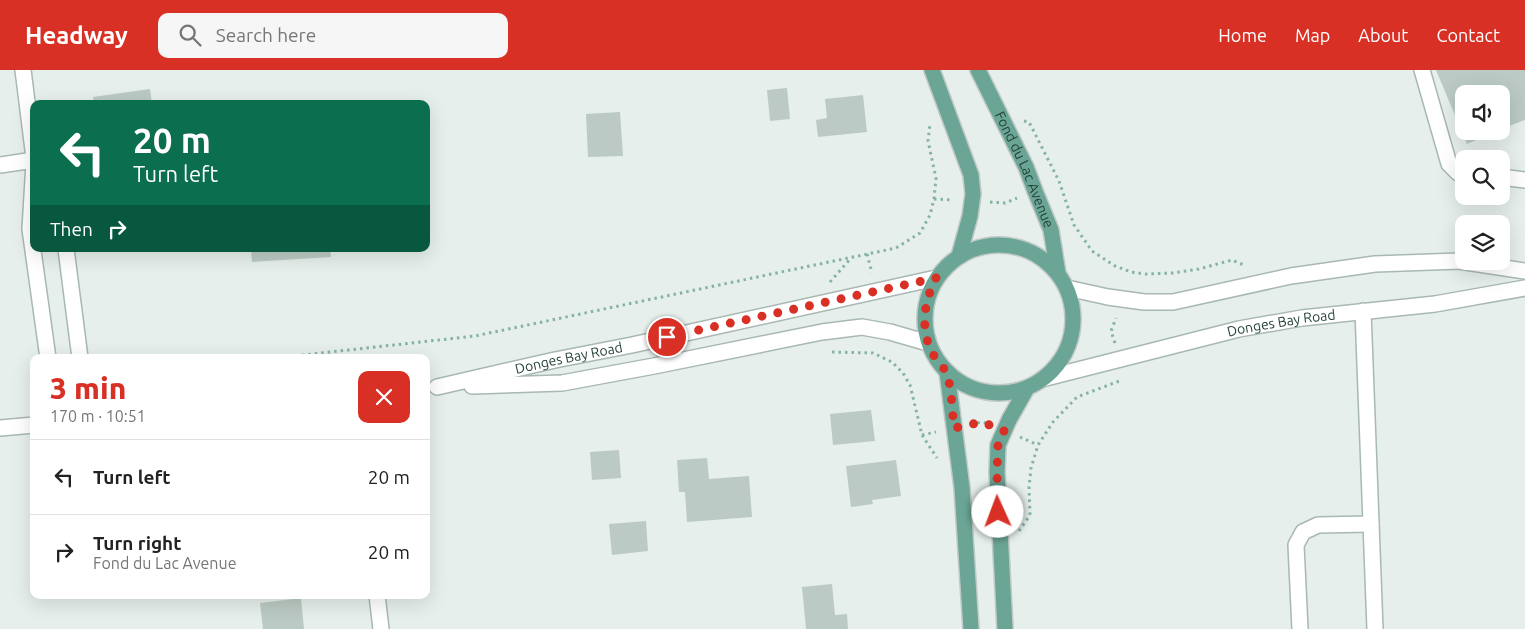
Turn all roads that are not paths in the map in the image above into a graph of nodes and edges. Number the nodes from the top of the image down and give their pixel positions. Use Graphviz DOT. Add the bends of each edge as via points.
graph roads {
  1 [pos="22,70"];
  2 [pos="932,70"];
  3 [pos="978,70"];
  4 [pos="1422,70"];
  5 [pos="30,130"];
  6 [pos="30,160"];
  7 [pos="0,164"];
  8 [pos="1455,170"];
  9 [pos="1510,178"];
  10 [pos="1525,180"];
  11 [pos="33,252"];
  12 [pos="66,252"];
  13 [pos="958,256"];
  14 [pos="1525,271"];
  15 [pos="1058,273"];
  16 [pos="936,278"];
  17 [pos="1067,288"];
  18 [pos="1525,288"];
  19 [pos="1362,312"];
  20 [pos="928,343"];
  21 [pos="47,354"];
  22 [pos="79,354"];
  23 [pos="947,372"];
  24 [pos="1042,380"];
  25 [pos="432,388"];
  26 [pos="1027,388"];
  27 [pos="30,425"];
  28 [pos="0,428"];
  29 [pos="1371,524"];
  30 [pos="377,599"];
  31 [pos="381,629"];
  32 [pos="971,629"];
  33 [pos="1005,629"];
  34 [pos="1300,629"];
  35 [pos="1375,629"];
  1 -- 5 [label="street"];
  2 -- 13 [label="main road" via="972,175 970,216"];
  3 -- 15 [label="main road, Fond du Lac Avenue" via="1026,167 1051,230"];
  4 -- 8 [label="street" via="1449,164"];
  6 -- 7 [label="street"];
  9 -- 10 [label="street"];
  11 -- 21 [label="street"];
  12 -- 22 [label="street"];
  13 -- 15 [label="main road" via="988,245 1019,247 1034,253"];
  13 -- 16 [label="main road"];
  14 -- 17 [label="street" via="1459,261 1375,264 1291,276 1173,302 1144,302"];
  15 -- 17 [label="main road"];
  16 -- 20 [label="main road" via="925,309"];
  16 -- 25 [label="street, Donges Bay Road"];
  17 -- 24 [label="main road" via="1072,304 1071,338 1065,354"];
  18 -- 19 [label="street, Donges Bay Road" via="1435,304"];
  19 -- 24 [label="street, Donges Bay Road" via="1238,329"];
  19 -- 29 [label="street"];
  20 -- 23 [label="main road"];
  20 -- 25 [label="street, Donges Bay Road" via="862,327 562,383"];
  23 -- 26 [label="main road" via="976,390 993,393"];
  23 -- 32 [label="main road" via="963,495"];
  24 -- 26 [label="main road"];
  26 -- 33 [label="main road" via="998,445"];
  27 -- 28 [label="street"];
  29 -- 34 [label="street" via="1318,525 1303,532 1296,545"];
  29 -- 35 [label="street"];
  30 -- 31 [label="street"];
}
